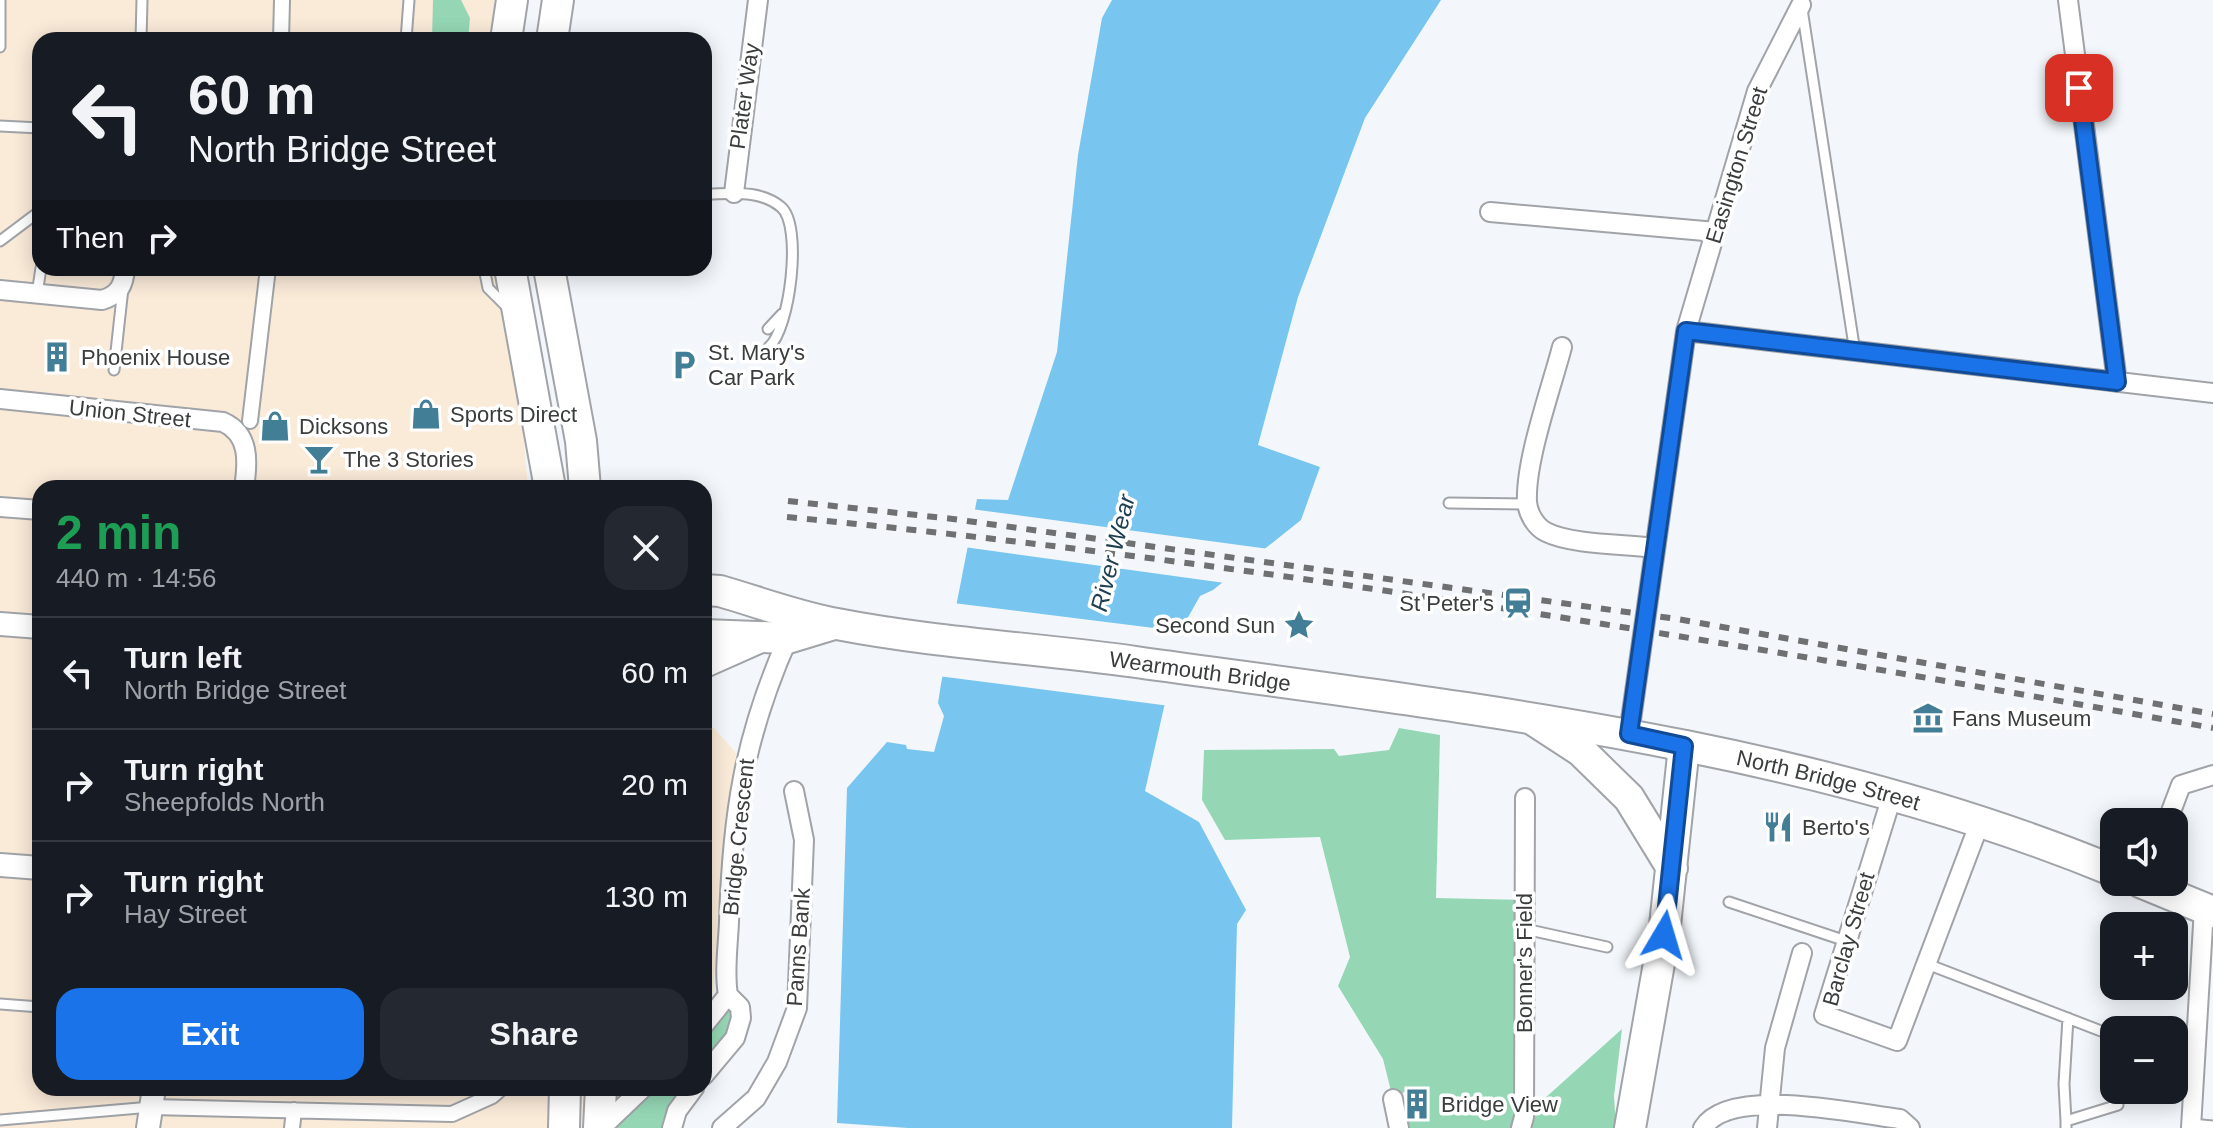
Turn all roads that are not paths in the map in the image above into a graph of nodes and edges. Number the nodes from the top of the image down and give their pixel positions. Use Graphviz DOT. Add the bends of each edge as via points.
graph roads {
  1 [pos="1,0"];
  2 [pos="142,0"];
  3 [pos="282,0"];
  4 [pos="409,0"];
  5 [pos="512,0"];
  6 [pos="558,0"];
  7 [pos="758,0"];
  8 [pos="2068,0"];
  9 [pos="1801,5"];
  10 [pos="141,32"];
  11 [pos="281,32"];
  12 [pos="407,32"];
  13 [pos="507,32"];
  14 [pos="553,32"];
  15 [pos="0,47"];
  16 [pos="0,126"];
  17 [pos="32,128"];
  18 [pos="734,193"];
  19 [pos="712,194"];
  20 [pos="1490,212"];
  21 [pos="32,217"];
  22 [pos="1716,232"];
  23 [pos="0,241"];
  24 [pos="40,276"];
  25 [pos="124,276"];
  26 [pos="267,276"];
  27 [pos="486,276"];
  28 [pos="511,276"];
  29 [pos="550,276"];
  30 [pos="0,290"];
  31 [pos="37,294"];
  32 [pos="788,294"];
  33 [pos="519,319"];
  34 [pos="768,329"];
  35 [pos="1686,331"];
  36 [pos="769,347"];
  37 [pos="1562,347"];
  38 [pos="1855,352"];
  39 [pos="114,370"];
  40 [pos="2117,382"];
  41 [pos="2213,393"];
  42 [pos="0,399"];
  43 [pos="245,427"];
  44 [pos="581,441"];
  45 [pos="244,480"];
  46 [pos="549,480"];
  47 [pos="584,480"];
  48 [pos="599,480"];
  49 [pos="1449,503"];
  50 [pos="1527,504"];
  51 [pos="0,507"];
  52 [pos="32,509"];
  53 [pos="1655,548"];
  54 [pos="712,588"];
  55 [pos="0,624"];
  56 [pos="32,626"];
  57 [pos="850,626"];
  58 [pos="712,635"];
  59 [pos="773,638"];
  60 [pos="712,659"];
  61 [pos="1535,721"];
  62 [pos="1629,734"];
  63 [pos="1684,746"];
  64 [pos="2213,775"];
  65 [pos="794,791"];
  66 [pos="1892,796"];
  67 [pos="1525,798"];
  68 [pos="2172,808"];
  69 [pos="1980,822"];
  70 [pos="0,865"];
  71 [pos="2100,866"];
  72 [pos="32,867"];
  73 [pos="1672,868"];
  74 [pos="2176,896"];
  75 [pos="1729,902"];
  76 [pos="2208,910"];
  77 [pos="1525,929"];
  78 [pos="1846,941"];
  79 [pos="1607,947"];
  80 [pos="1802,953"];
  81 [pos="1927,964"];
  82 [pos="728,995"];
  83 [pos="0,1004"];
  84 [pos="32,1006"];
  85 [pos="712,1015"];
  86 [pos="2068,1018"];
  87 [pos="2100,1031"];
  88 [pos="2188,1064"];
  89 [pos="712,1065"];
  90 [pos="2193,1066"];
  91 [pos="492,1096"];
  92 [pos="565,1096"];
  93 [pos="601,1096"];
  94 [pos="634,1096"];
  95 [pos="688,1096"];
  96 [pos="1393,1099"];
  97 [pos="1768,1104"];
  98 [pos="2118,1105"];
  99 [pos="151,1108"];
  100 [pos="294,1110"];
  101 [pos="0,1120"];
  102 [pos="2066,1125"];
  103 [pos="2192,1126"];
  104 [pos="2213,1126"];
  105 [pos="292,1128"];
  106 [pos="564,1128"];
  107 [pos="600,1128"];
  108 [pos="672,1128"];
  109 [pos="722,1128"];
  110 [pos="1399,1128"];
  111 [pos="1521,1128"];
  112 [pos="1630,1128"];
  113 [pos="1703,1128"];
  114 [pos="1767,1128"];
  115 [pos="1910,1128"];
  1 -- 15 [label="lane"];
  2 -- 10 [label="lane"];
  3 -- 11 [label="street"];
  4 -- 12 [label="lane"];
  5 -- 13 [label="main road"];
  6 -- 14 [label="main road"];
  7 -- 18 [label="street, Plater Way"];
  8 -- 40 [label="street"];
  9 -- 22 [label="street, Easington Street" via="1757,91"];
  9 -- 38 [label="lane"];
  16 -- 17 [label="lane"];
  18 -- 19 [label="lane"];
  18 -- 32 [label="lane" via="766,196 785,209 794,232"];
  20 -- 22 [label="street"];
  21 -- 23 [label="lane"];
  22 -- 35 [label="street, Easington Street"];
  24 -- 31 [label="lane"];
  25 -- 31 [label="street" via="102,300"];
  25 -- 39 [label="lane"];
  26 -- 43 [label="street"];
  27 -- 33 [label="lane" via="488,288"];
  28 -- 33 [label="main road"];
  29 -- 44 [label="main road"];
  30 -- 31 [label="street"];
  32 -- 34 [label="lane" via="782,314"];
  32 -- 36 [label="lane" via="782,326"];
  33 -- 46 [label="main road"];
  35 -- 38 [label="street"];
  35 -- 53 [label="street, Easington Street"];
  37 -- 50 [label="street"];
  38 -- 40 [label="street"];
  40 -- 41 [label="street"];
  42 -- 43 [label="street, Union Street"];
  43 -- 45 [label="street"];
  44 -- 47 [label="main road"];
  44 -- 48 [label="main road"];
  49 -- 50 [label="lane"];
  50 -- 53 [label="street" via="1532,519 1559,537"];
  51 -- 52 [label="street"];
  53 -- 62 [label="street, Easington Street"];
  54 -- 57 [label="main road, Wearmouth Bridge"];
  55 -- 56 [label="street"];
  57 -- 59 [label="main road"];
  57 -- 61 [label="main road, Wearmouth Bridge"];
  58 -- 59 [label="main road"];
  59 -- 60 [label="main road"];
  59 -- 82 [label="street, Bridge Crescent" via="738,792"];
  61 -- 62 [label="main road, North Bridge Street"];
  61 -- 73 [label="main road" via="1581,751 1629,798"];
  62 -- 63 [label="main road, North Bridge Street"];
  63 -- 66 [label="main road, North Bridge Street"];
  63 -- 73 [label="main road"];
  64 -- 68 [label="street" via="2181,785"];
  65 -- 109 [label="street, Panns Bank" via="804,840 797,1008 777,1062 756,1098"];
  66 -- 69 [label="main road, North Bridge Street"];
  66 -- 78 [label="street, Barclay Street"];
  67 -- 77 [label="street, Bonner's Field"];
  69 -- 71 [label="main road, North Bridge Street"];
  69 -- 81 [label="street, Barclay Street"];
  70 -- 72 [label="street"];
  73 -- 112 [label="main road"];
  74 -- 76 [label="main road"];
  75 -- 78 [label="lane"];
  76 -- 90 [label="street"];
  77 -- 79 [label="lane"];
  77 -- 111 [label="street, Bonner's Field"];
  78 -- 81 [label="street, Barclay Street" via="1824,1015 1897,1041"];
  80 -- 97 [label="street" via="1775,1048"];
  81 -- 86 [label="lane"];
  82 -- 85 [label="street"];
  82 -- 89 [label="street, Bridge Crescent" via="740,1007 740,1028"];
  83 -- 84 [label="lane"];
  86 -- 87 [label="lane"];
  86 -- 102 [label="lane"];
  88 -- 90 [label="lane"];
  90 -- 103 [label="street"];
  91 -- 100 [label="street" via="452,1114"];
  92 -- 106 [label="main road"];
  93 -- 107 [label="main road"];
  94 -- 107 [label="street"];
  95 -- 108 [label="street"];
  96 -- 110 [label="street"];
  97 -- 113 [label="street" via="1738,1106"];
  97 -- 114 [label="street"];
  97 -- 115 [label="street" via="1900,1119"];
  98 -- 102 [label="lane"];
  99 -- 100 [label="street"];
  99 -- 101 [label="lane"];
  100 -- 105 [label="street"];
  103 -- 104 [label="lane"];
}
